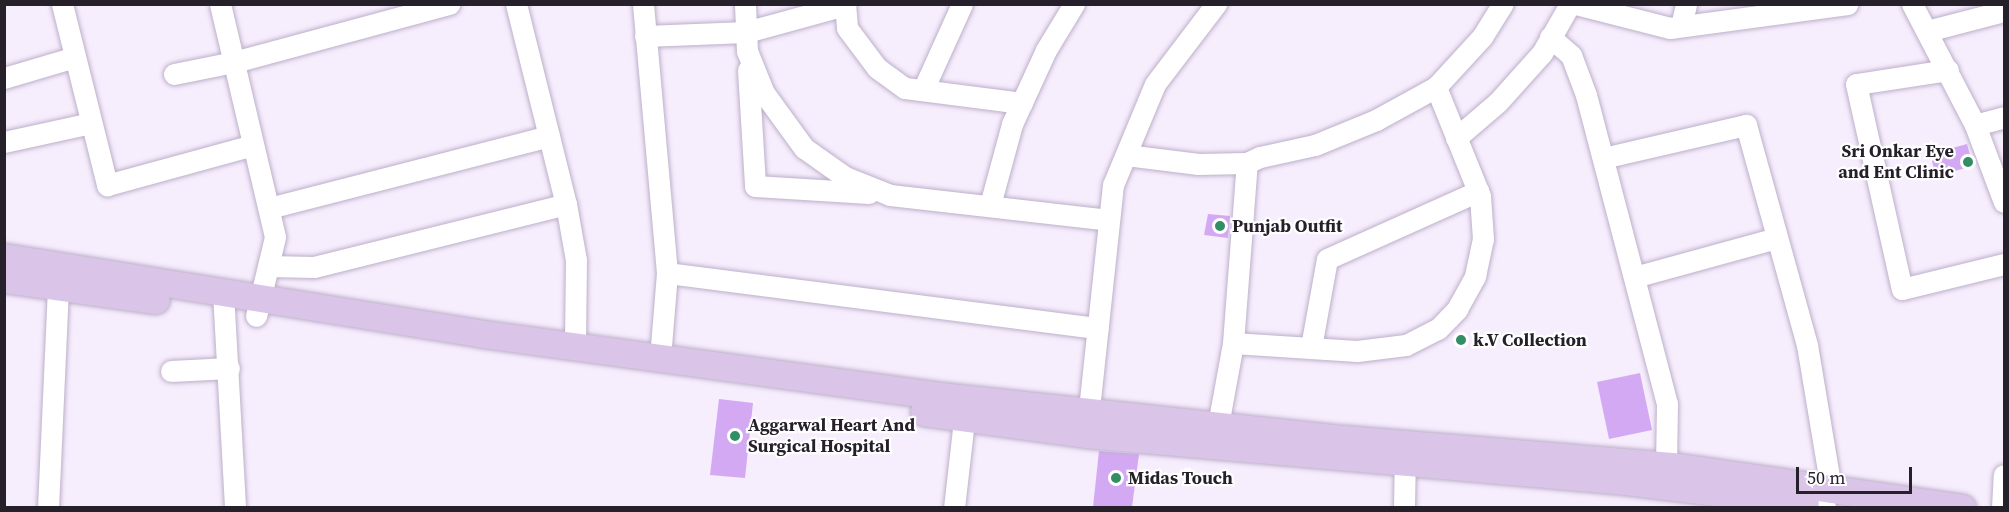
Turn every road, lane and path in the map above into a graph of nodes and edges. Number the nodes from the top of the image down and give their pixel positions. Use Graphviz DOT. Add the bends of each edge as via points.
graph roads {
  1 [pos="62,4"];
  2 [pos="220,4"];
  3 [pos="449,4"];
  4 [pos="516,4"];
  5 [pos="643,4"];
  6 [pos="745,4"];
  7 [pos="962,4"];
  8 [pos="1074,4"];
  9 [pos="1216,4"];
  10 [pos="1503,4"];
  11 [pos="1570,4"];
  12 [pos="1576,4"];
  13 [pos="1686,4"];
  14 [pos="1847,4"];
  15 [pos="1912,4"];
  16 [pos="845,5"];
  17 [pos="2004,11"];
  18 [pos="382,13"];
  19 [pos="1681,26"];
  20 [pos="1927,31"];
  21 [pos="645,36"];
  22 [pos="1551,37"];
  23 [pos="747,42"];
  24 [pos="75,57"];
  25 [pos="234,62"];
  26 [pos="1948,70"];
  27 [pos="174,74"];
  28 [pos="4,78"];
  29 [pos="1436,87"];
  30 [pos="923,90"];
  31 [pos="1022,103"];
  32 [pos="2004,117"];
  33 [pos="91,123"];
  34 [pos="1975,125"];
  35 [pos="549,136"];
  36 [pos="1456,138"];
  37 [pos="4,142"];
  38 [pos="254,145"];
  39 [pos="1126,155"];
  40 [pos="1603,158"];
  41 [pos="1247,163"];
  42 [pos="1478,191"];
  43 [pos="890,195"];
  44 [pos="2004,202"];
  45 [pos="566,204"];
  46 [pos="990,205"];
  47 [pos="268,208"];
  48 [pos="1109,220"];
  49 [pos="1777,238"];
  50 [pos="4,257"];
  51 [pos="2004,264"];
  52 [pos="268,266"];
  53 [pos="667,273"];
  54 [pos="1634,278"];
  55 [pos="4,279"];
  56 [pos="58,286"];
  57 [pos="224,302"];
  58 [pos="259,307"];
  59 [pos="1098,328"];
  60 [pos="1233,343"];
  61 [pos="1311,346"];
  62 [pos="575,347"];
  63 [pos="660,358"];
  64 [pos="229,368"];
  65 [pos="171,371"];
  66 [pos="965,408"];
  67 [pos="1087,423"];
  68 [pos="1218,425"];
  69 [pos="1405,454"];
  70 [pos="1666,465"];
  71 [pos="2004,475"];
  72 [pos="1829,476"];
  73 [pos="48,507"];
  74 [pos="235,507"];
  75 [pos="954,507"];
  76 [pos="1404,507"];
  77 [pos="1830,507"];
  78 [pos="1962,507"];
  79 [pos="2002,507"];
  1 -- 24 [label="street"];
  2 -- 25 [label="street"];
  3 -- 18 [label="street"];
  4 -- 35 [label="street"];
  5 -- 21 [label="street"];
  6 -- 23 [label="street"];
  7 -- 30 [label="street"];
  8 -- 31 [label="street" via="1046,50"];
  9 -- 39 [label="street" via="1155,84"];
  10 -- 29 [label="street" via="1482,37"];
  11 -- 22 [label="street"];
  12 -- 19 [label="street" via="1670,28"];
  13 -- 19 [label="street"];
  14 -- 19 [label="street"];
  15 -- 20 [label="street"];
  16 -- 23 [label="street"];
  16 -- 30 [label="street" via="847,28 877,68 905,88"];
  17 -- 20 [label="street"];
  18 -- 25 [label="street"];
  20 -- 26 [label="street"];
  21 -- 23 [label="street"];
  21 -- 53 [label="street"];
  22 -- 36 [label="street" via="1542,53 1498,102"];
  22 -- 40 [label="street" via="1571,55"];
  23 -- 43 [label="street" via="764,93 804,148 845,177"];
  23 -- 43 [label="street" via="755,186"];
  24 -- 28 [label="street"];
  24 -- 33 [label="street"];
  25 -- 27 [label="street"];
  25 -- 38 [label="street"];
  26 -- 34 [label="street"];
  26 -- 51 [label="street" via="1856,84 1902,289"];
  29 -- 36 [label="street"];
  29 -- 41 [label="street" via="1376,120 1315,145"];
  30 -- 31 [label="street"];
  31 -- 46 [label="street" via="1012,124"];
  32 -- 34 [label="street"];
  33 -- 37 [label="street"];
  33 -- 38 [label="street" via="107,185"];
  34 -- 44 [label="street"];
  35 -- 45 [label="street"];
  35 -- 47 [label="street"];
  36 -- 42 [label="street"];
  38 -- 47 [label="street"];
  39 -- 41 [label="street" via="1198,164"];
  39 -- 48 [label="street" via="1113,184"];
  40 -- 49 [label="street" via="1746,125"];
  40 -- 54 [label="street"];
  41 -- 60 [label="street"];
  42 -- 61 [label="street" via="1327,259"];
  42 -- 61 [label="street" via="1483,240 1475,276 1457,309 1438,329 1406,345 1358,351"];
  43 -- 46 [label="street"];
  45 -- 52 [label="street" via="314,267"];
  45 -- 62 [label="street" via="576,260"];
  46 -- 48 [label="street"];
  47 -- 52 [label="street" via="275,237"];
  48 -- 59 [label="street"];
  49 -- 54 [label="street"];
  49 -- 72 [label="street" via="1807,345"];
  50 -- 57 [label="main road"];
  52 -- 58 [label="street"];
  53 -- 59 [label="street"];
  53 -- 63 [label="street"];
  54 -- 70 [label="street" via="1667,404"];
  55 -- 56 [label="main road"];
  56 -- 57 [label="main road"];
  56 -- 73 [label="street"];
  57 -- 58 [label="main road"];
  57 -- 64 [label="street"];
  58 -- 62 [label="main road"];
  58 -- 66 [label="main road" via="490,353"];
  59 -- 67 [label="street"];
  60 -- 61 [label="street"];
  60 -- 68 [label="street"];
  62 -- 63 [label="main road"];
  63 -- 66 [label="main road"];
  64 -- 65 [label="street"];
  64 -- 74 [label="street"];
  66 -- 67 [label="main road"];
  66 -- 75 [label="street"];
  67 -- 68 [label="main road"];
  67 -- 69 [label="main road"];
  68 -- 69 [label="main road"];
  69 -- 70 [label="main road"];
  69 -- 76 [label="street"];
  69 -- 77 [label="main road"];
  70 -- 78 [label="main road"];
  71 -- 79 [label="street"];
}
